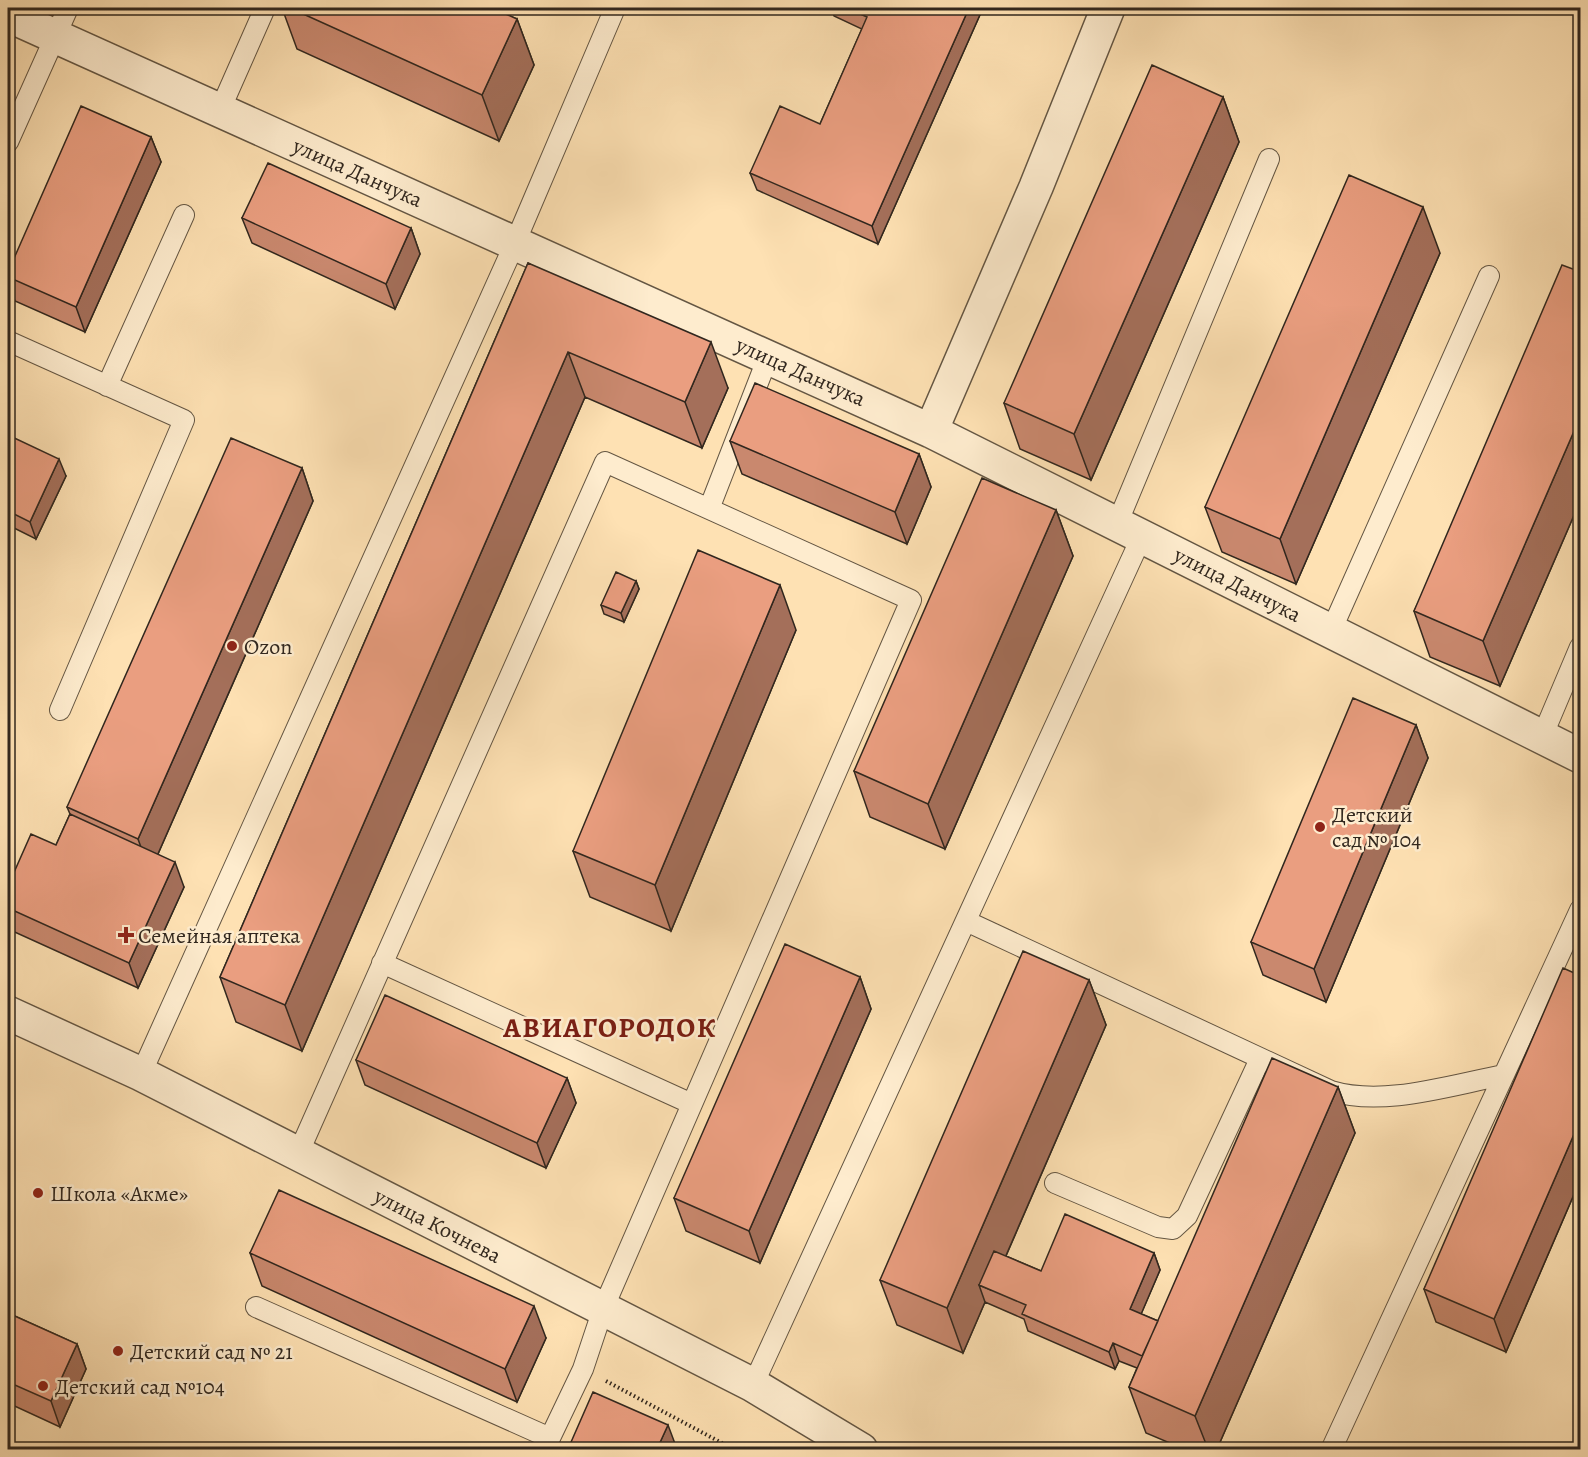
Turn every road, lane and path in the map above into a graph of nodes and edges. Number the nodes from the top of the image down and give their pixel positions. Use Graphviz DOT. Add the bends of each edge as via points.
graph roads {
  1 [pos="266,8"];
  2 [pos="615,8"];
  3 [pos="1108,8"];
  4 [pos="8,15"];
  5 [pos="61,22"];
  6 [pos="220,110"];
  7 [pos="8,142"];
  8 [pos="1269,159"];
  9 [pos="184,214"];
  10 [pos="515,243"];
  11 [pos="1489,276"];
  12 [pos="8,341"];
  13 [pos="768,357"];
  14 [pos="107,386"];
  15 [pos="931,430"];
  16 [pos="709,509"];
  17 [pos="1130,530"];
  18 [pos="1331,631"];
  19 [pos="1581,647"];
  20 [pos="60,710"];
  21 [pos="1542,737"];
  22 [pos="1581,756"];
  23 [pos="1581,910"];
  24 [pos="966,921"];
  25 [pos="382,963"];
  26 [pos="8,1013"];
  27 [pos="1260,1059"];
  28 [pos="141,1074"];
  29 [pos="1504,1075"];
  30 [pos="692,1104"];
  31 [pos="298,1154"];
  32 [pos="1055,1183"];
  33 [pos="256,1306"];
  34 [pos="603,1309"];
  35 [pos="584,1369"];
  36 [pos="753,1384"];
  37 [pos="548,1444"];
  38 [pos="735,1449"];
  39 [pos="861,1449"];
  40 [pos="1331,1449"];
  1 -- 6 [label="lane"];
  2 -- 10 [label="lane"];
  3 -- 15 [label="street"];
  4 -- 5 [label="street, улица Данчука"];
  5 -- 6 [label="street, улица Данчука"];
  5 -- 7 [label="lane"];
  6 -- 10 [label="street, улица Данчука"];
  8 -- 17 [label="lane"];
  9 -- 14 [label="lane"];
  10 -- 13 [label="street, улица Данчука"];
  10 -- 28 [label="lane"];
  11 -- 18 [label="lane"];
  12 -- 14 [label="lane"];
  13 -- 15 [label="street, улица Данчука"];
  13 -- 16 [label="lane"];
  14 -- 20 [label="lane" via="184,420"];
  15 -- 17 [label="street, улица Данчука"];
  16 -- 25 [label="lane" via="605,462"];
  16 -- 30 [label="lane" via="911,600"];
  17 -- 18 [label="street, улица Данчука"];
  17 -- 24 [label="lane"];
  18 -- 21 [label="street, улица Данчука"];
  19 -- 21 [label="lane"];
  21 -- 22 [label="street, улица Данчука"];
  23 -- 29 [label="lane"];
  24 -- 27 [label="lane"];
  24 -- 36 [label="lane"];
  25 -- 30 [label="lane"];
  25 -- 31 [label="lane"];
  26 -- 28 [label="street, улица Кочнева"];
  27 -- 29 [label="lane" via="1331,1091 1375,1099"];
  27 -- 32 [label="lane" via="1187,1216 1173,1229 1158,1227"];
  28 -- 31 [label="street, улица Кочнева"];
  29 -- 40 [label="lane"];
  30 -- 34 [label="lane"];
  31 -- 34 [label="street, улица Кочнева"];
  33 -- 37 [label="lane"];
  34 -- 35 [label="lane"];
  34 -- 36 [label="street, улица Кочнева"];
  35 -- 37 [label="lane"];
  35 -- 38 [label="path"];
  36 -- 39 [label="street, улица Кочнева"];
}
